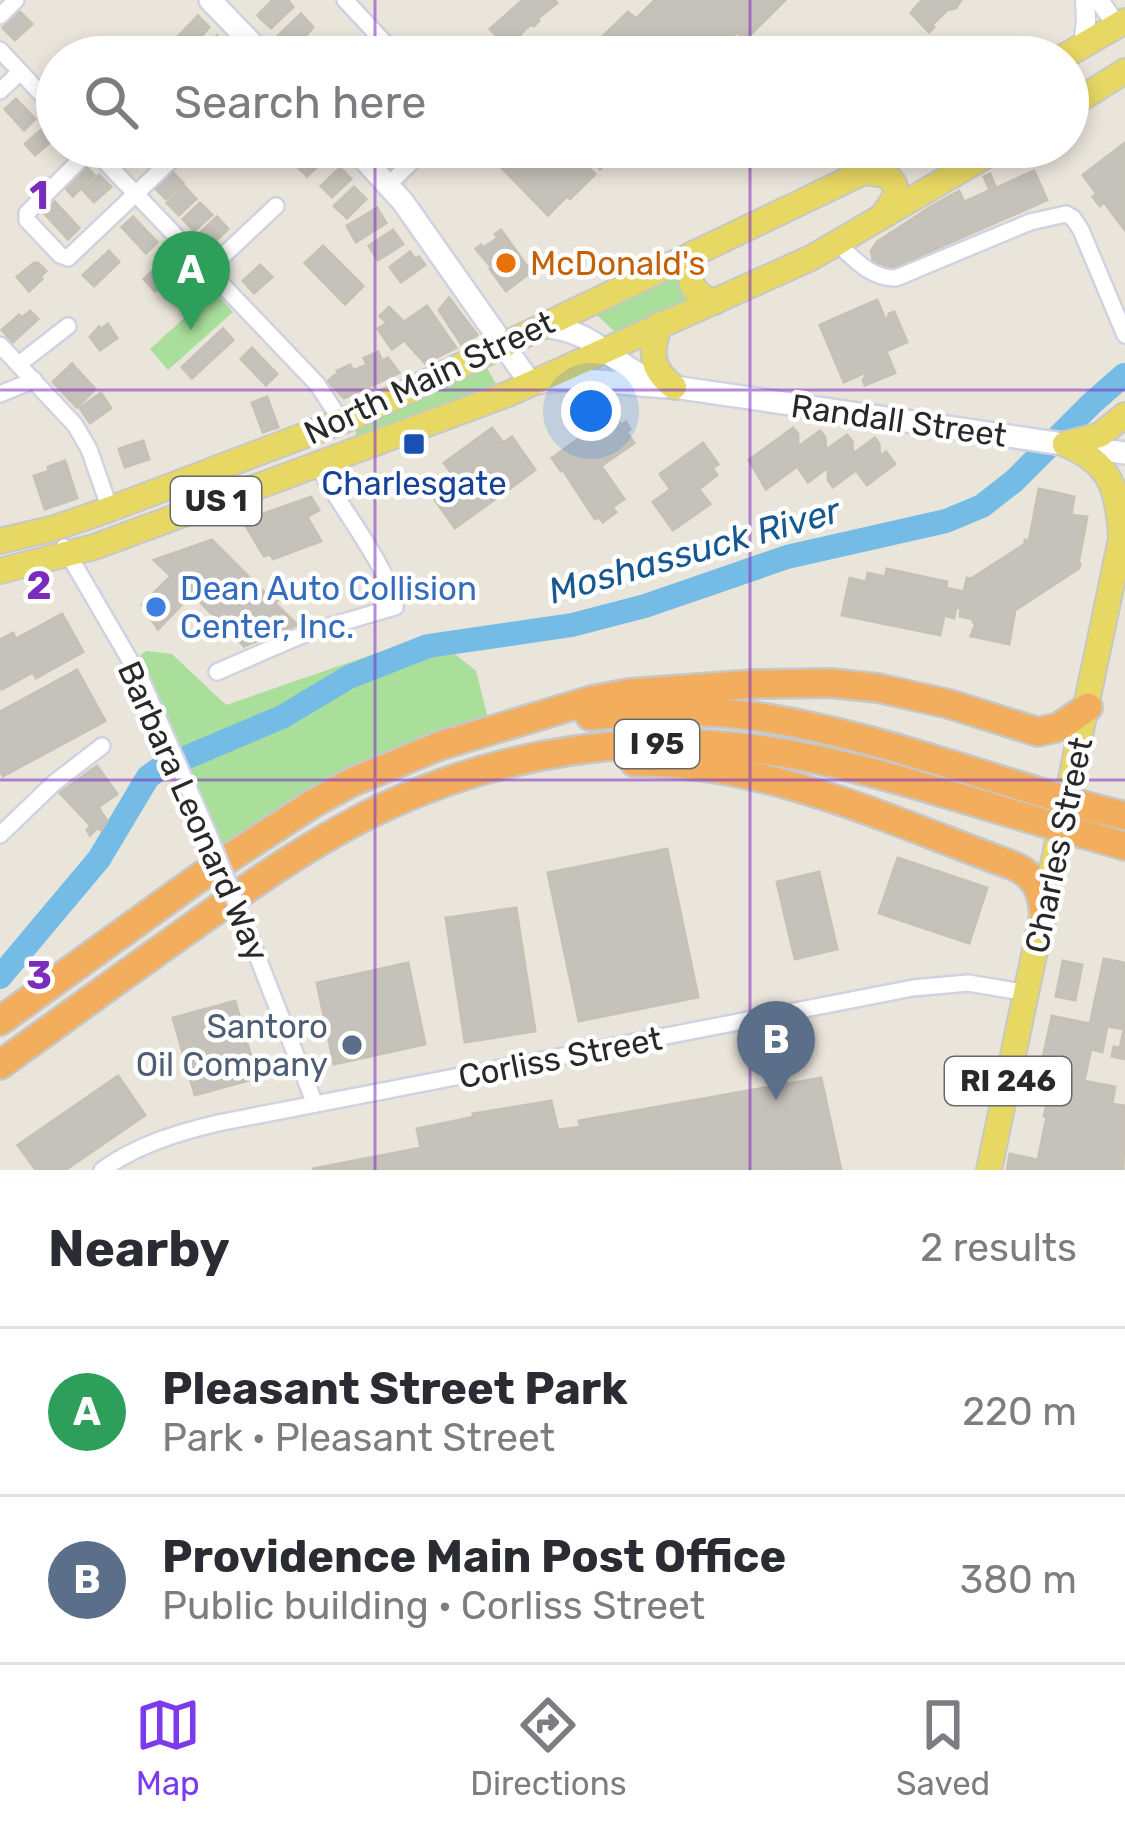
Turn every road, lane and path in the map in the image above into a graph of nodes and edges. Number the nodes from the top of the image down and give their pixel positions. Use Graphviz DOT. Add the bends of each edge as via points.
graph roads {
  1 [pos="16,0"];
  2 [pos="210,0"];
  3 [pos="345,0"];
  4 [pos="1085,0"];
  5 [pos="1099,0"];
  6 [pos="0,16"];
  7 [pos="1121,24"];
  8 [pos="245,36"];
  9 [pos="378,36"];
  10 [pos="1080,36"];
  11 [pos="1089,42"];
  12 [pos="0,50"];
  13 [pos="20,72"];
  14 [pos="1117,76"];
  15 [pos="36,89"];
  16 [pos="0,92"];
  17 [pos="1089,94"];
  18 [pos="70,168"];
  19 [pos="112,168"];
  20 [pos="163,168"];
  21 [pos="373,168"];
  22 [pos="405,168"];
  23 [pos="871,168"];
  24 [pos="965,168"];
  25 [pos="864,172"];
  26 [pos="389,184"];
  27 [pos="136,193"];
  28 [pos="276,206"];
  29 [pos="880,218"];
  30 [pos="838,244"];
  31 [pos="694,253"];
  32 [pos="208,270"];
  33 [pos="715,302"];
  34 [pos="660,324"];
  35 [pos="68,326"];
  36 [pos="543,326"];
  37 [pos="1125,335"];
  38 [pos="0,345"];
  39 [pos="504,345"];
  40 [pos="606,349"];
  41 [pos="19,364"];
  42 [pos="34,380"];
  43 [pos="531,384"];
  44 [pos="674,387"];
  45 [pos="0,394"];
  46 [pos="1125,415"];
  47 [pos="342,422"];
  48 [pos="1065,445"];
  49 [pos="1125,453"];
  50 [pos="319,463"];
  51 [pos="110,509"];
  52 [pos="55,528"];
  53 [pos="1123,529"];
  54 [pos="0,541"];
  55 [pos="68,555"];
  56 [pos="0,571"];
  57 [pos="1125,577"];
  58 [pos="1108,607"];
  59 [pos="217,672"];
  60 [pos="1088,707"];
  61 [pos="485,732"];
  62 [pos="102,746"];
  63 [pos="1041,807"];
  64 [pos="1125,816"];
  65 [pos="1090,822"];
  66 [pos="4,823"];
  67 [pos="1125,846"];
  68 [pos="241,892"];
  69 [pos="1044,914"];
  70 [pos="1027,993"];
  71 [pos="0,1021"];
  72 [pos="0,1065"];
  73 [pos="315,1104"];
  74 [pos="102,1170"];
  75 [pos="989,1170"];
  1 -- 6 [label="street"];
  2 -- 8 [label="main road"];
  3 -- 9 [label="street"];
  4 -- 10 [label="street"];
  5 -- 7 [label="street"];
  7 -- 11 [label="main road"];
  7 -- 14 [label="main road"];
  12 -- 13 [label="street"];
  13 -- 15 [label="street"];
  13 -- 16 [label="street"];
  14 -- 17 [label="main road"];
  18 -- 27 [label="street" via="27,212 60,255 68,257"];
  19 -- 27 [label="street"];
  20 -- 27 [label="street"];
  21 -- 26 [label="main road"];
  22 -- 26 [label="street"];
  23 -- 25 [label="main road, North Main Street / US 1"];
  24 -- 29 [label="main road, North Main Street / US 1"];
  25 -- 29 [label="main road" via="886,175 896,188"];
  25 -- 31 [label="main road, North Main Street / US 1"];
  26 -- 39 [label="main road"];
  27 -- 32 [label="street"];
  28 -- 32 [label="street"];
  29 -- 30 [label="main road, North Main Street / US 1"];
  30 -- 33 [label="main road, North Main Street / US 1"];
  30 -- 37 [label="street" via="890,279 1066,214 1082,230"];
  31 -- 33 [label="main road" via="690,283"];
  31 -- 36 [label="main road, North Main Street / US 1"];
  32 -- 47 [label="street" via="317,384"];
  33 -- 34 [label="main road, North Main Street / US 1"];
  34 -- 40 [label="main road, North Main Street / US 1"];
  34 -- 44 [label="main road" via="652,356"];
  35 -- 41 [label="street"];
  36 -- 39 [label="main road, North Main Street / US 1"];
  36 -- 40 [label="main road, Randall Street"];
  38 -- 41 [label="street"];
  39 -- 43 [label="main road"];
  39 -- 47 [label="main road, North Main Street / US 1"];
  40 -- 43 [label="main road, North Main Street / US 1"];
  40 -- 44 [label="main road, Randall Street" via="639,375"];
  41 -- 42 [label="street"];
  42 -- 45 [label="street"];
  42 -- 51 [label="street" via="84,439"];
  43 -- 44 [label="main road, Randall Street" via="573,378"];
  43 -- 50 [label="main road, North Main Street / US 1"];
  44 -- 48 [label="main road, Randall Street"];
  46 -- 48 [label="main road" via="1100,435"];
  47 -- 51 [label="main road, North Main Street / US 1"];
  48 -- 49 [label="main road, Randall Street"];
  48 -- 53 [label="main road" via="1110,479"];
  50 -- 55 [label="main road, North Main Street / US 1"];
  50 -- 59 [label="street" via="388,580 395,607 309,632"];
  51 -- 52 [label="main road, North Main Street / US 1"];
  52 -- 54 [label="main road, North Main Street / US 1"];
  52 -- 55 [label="street, Barbara Leonard Way"];
  53 -- 58 [label="main road, Charles Street / RI 246"];
  55 -- 56 [label="main road, North Main Street / US 1"];
  55 -- 73 [label="street, Barbara Leonard Way, bridge" via="173,747"];
  57 -- 58 [label="main road"];
  58 -- 60 [label="main road, Charles Street / RI 246"];
  60 -- 61 [label="highway" via="1038,732 878,688 754,684 628,693"];
  60 -- 69 [label="main road, Charles Street / RI 246"];
  61 -- 63 [label="highway, I 95" via="624,713 764,717 855,738"];
  61 -- 71 [label="highway, I 95" via="394,763 312,804"];
  62 -- 66 [label="street"];
  63 -- 65 [label="highway, I 95, bridge"];
  63 -- 68 [label="highway, I 95" via="796,756 613,746 435,785 350,824"];
  64 -- 65 [label="highway, I 95"];
  65 -- 67 [label="highway, I 95"];
  68 -- 69 [label="highway" via="466,792 555,770 655,762 779,781 1014,866 1036,883"];
  68 -- 72 [label="highway, I 95"];
  69 -- 70 [label="main road, Charles Street / RI 246"];
  70 -- 73 [label="street, Corliss Street" via="930,986"];
  70 -- 75 [label="main road, Charles Street / RI 246"];
  73 -- 74 [label="street, Corliss Street" via="162,1138"];
}
